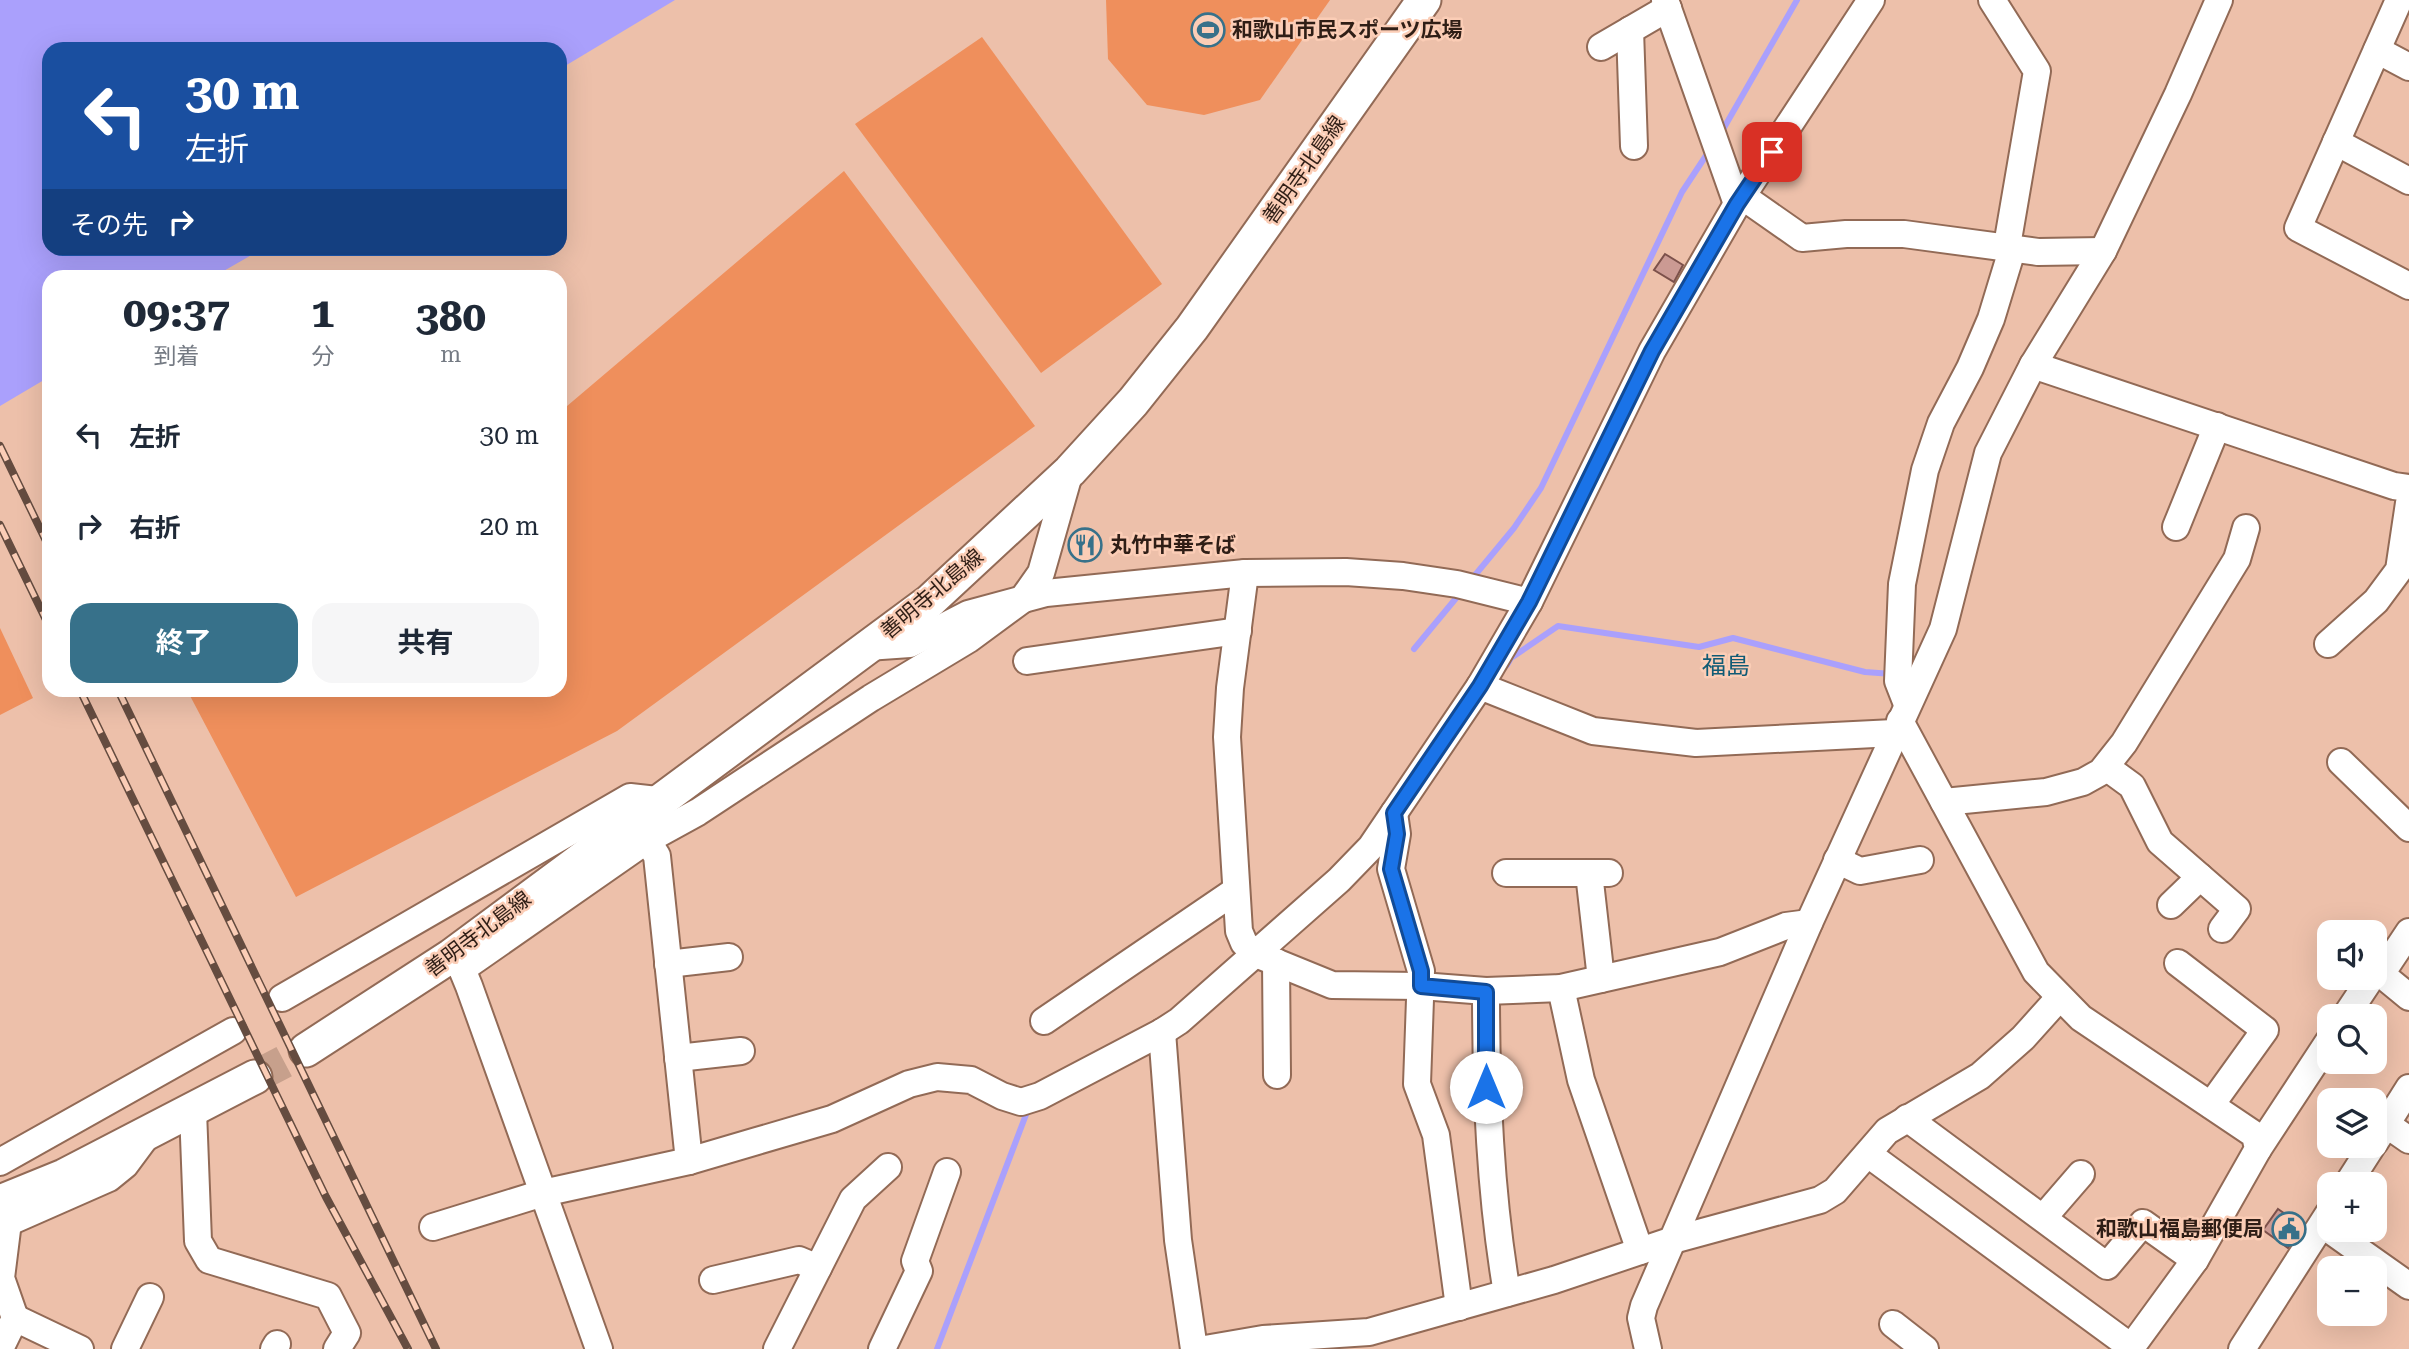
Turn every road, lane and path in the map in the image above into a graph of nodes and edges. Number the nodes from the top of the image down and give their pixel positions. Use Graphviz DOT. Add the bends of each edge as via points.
graph roads {
  1 [pos="1424,0"];
  2 [pos="1871,0"];
  3 [pos="1992,0"];
  4 [pos="2219,0"];
  5 [pos="2399,0"];
  6 [pos="1667,4"];
  7 [pos="1630,30"];
  8 [pos="1601,47"];
  9 [pos="2377,50"];
  10 [pos="2409,67"];
  11 [pos="2336,142"];
  12 [pos="1634,146"];
  13 [pos="2409,181"];
  14 [pos="1739,200"];
  15 [pos="2012,250"];
  16 [pos="2103,251"];
  17 [pos="2409,286"];
  18 [pos="2034,365"];
  19 [pos="2217,426"];
  20 [pos="1070,471"];
  21 [pos="2409,488"];
  22 [pos="2409,503"];
  23 [pos="2176,527"];
  24 [pos="2246,528"];
  25 [pos="1245,573"];
  26 [pos="1022,600"];
  27 [pos="1529,602"];
  28 [pos="1238,631"];
  29 [pos="2328,645"];
  30 [pos="867,647"];
  31 [pos="1027,661"];
  32 [pos="1486,689"];
  33 [pos="1899,702"];
  34 [pos="2341,762"];
  35 [pos="2106,767"];
  36 [pos="657,800"];
  37 [pos="1944,802"];
  38 [pos="1396,823"];
  39 [pos="2409,828"];
  40 [pos="647,840"];
  41 [pos="1837,860"];
  42 [pos="1920,860"];
  43 [pos="1506,873"];
  44 [pos="2200,877"];
  45 [pos="1236,891"];
  46 [pos="2171,905"];
  47 [pos="1809,923"];
  48 [pos="2222,929"];
  49 [pos="2409,932"];
  50 [pos="729,957"];
  51 [pos="1266,958"];
  52 [pos="2387,961"];
  53 [pos="456,962"];
  54 [pos="2178,963"];
  55 [pos="668,964"];
  56 [pos="1601,979"];
  57 [pos="2387,983"];
  58 [pos="1421,986"];
  59 [pos="1561,988"];
  60 [pos="1486,992"];
  61 [pos="2409,997"];
  62 [pos="282,998"];
  63 [pos="2059,998"];
  64 [pos="1044,1020"];
  65 [pos="233,1031"];
  66 [pos="1162,1032"];
  67 [pos="306,1050"];
  68 [pos="741,1051"];
  69 [pos="678,1058"];
  70 [pos="2317,1059"];
  71 [pos="1278,1075"];
  72 [pos="255,1077"];
  73 [pos="2409,1088"];
  74 [pos="2211,1105"];
  75 [pos="193,1111"];
  76 [pos="1907,1118"];
  77 [pos="2387,1123"];
  78 [pos="2387,1139"];
  79 [pos="2409,1140"];
  80 [pos="2258,1149"];
  81 [pos="1868,1154"];
  82 [pos="689,1161"];
  83 [pos="0,1162"];
  84 [pos="888,1167"];
  85 [pos="947,1172"];
  86 [pos="2081,1174"];
  87 [pos="543,1193"];
  88 [pos="3,1216"];
  89 [pos="2043,1218"];
  90 [pos="433,1227"];
  91 [pos="1673,1240"];
  92 [pos="2317,1240"];
  93 [pos="2352,1242"];
  94 [pos="1640,1251"];
  95 [pos="2195,1259"];
  96 [pos="818,1268"];
  97 [pos="713,1280"];
  98 [pos="2409,1286"];
  99 [pos="1507,1293"];
  100 [pos="150,1297"];
  101 [pos="1459,1307"];
  102 [pos="15,1318"];
  103 [pos="1893,1324"];
  104 [pos="1371,1340"];
  105 [pos="2130,1348"];
  106 [pos="0,1349"];
  107 [pos="80,1349"];
  108 [pos="125,1349"];
  109 [pos="337,1349"];
  110 [pos="598,1349"];
  111 [pos="777,1349"];
  112 [pos="882,1349"];
  113 [pos="1194,1349"];
  114 [pos="1205,1349"];
  115 [pos="1648,1349"];
  116 [pos="1925,1349"];
  117 [pos="2242,1349"];
  1 -- 20 [label="main road, 善明寺北島線" via="1192,328"];
  2 -- 14 [label="street"];
  3 -- 15 [label="street" via="2037,71 2008,240"];
  4 -- 16 [label="street"];
  5 -- 9 [label="street"];
  6 -- 7 [label="street"];
  6 -- 14 [label="street"];
  7 -- 8 [label="street"];
  7 -- 12 [label="street"];
  9 -- 10 [label="street"];
  9 -- 11 [label="street"];
  11 -- 13 [label="street"];
  11 -- 17 [label="street" via="2298,228"];
  14 -- 15 [label="street" via="1802,238 1904,234"];
  14 -- 27 [label="street" via="1652,351"];
  15 -- 16 [label="street"];
  15 -- 33 [label="street" via="1991,319 1941,423 1925,470 1902,584"];
  16 -- 18 [label="street"];
  18 -- 19 [label="street"];
  18 -- 33 [label="street" via="1988,453 1943,629"];
  19 -- 21 [label="street"];
  19 -- 23 [label="street"];
  20 -- 26 [label="street" via="1041,573"];
  20 -- 30 [label="main road, 善明寺北島線" via="930,601"];
  22 -- 29 [label="street" via="2399,570 2376,600"];
  24 -- 35 [label="street" via="2237,559"];
  25 -- 26 [label="street" via="1046,593"];
  25 -- 27 [label="street" via="1346,572 1465,586"];
  25 -- 28 [label="street"];
  26 -- 30 [label="street" via="968,614 910,644"];
  26 -- 40 [label="street" via="698,813"];
  27 -- 32 [label="street"];
  28 -- 31 [label="street"];
  28 -- 45 [label="street" via="1227,737"];
  30 -- 36 [label="main road, 善明寺北島線"];
  32 -- 33 [label="street" via="1593,731 1696,743"];
  32 -- 38 [label="street"];
  33 -- 37 [label="street"];
  33 -- 41 [label="street"];
  34 -- 39 [label="street"];
  35 -- 37 [label="street" via="2064,788"];
  35 -- 44 [label="street" via="2132,786 2160,842"];
  36 -- 53 [label="main road, 善明寺北島線"];
  36 -- 62 [label="street" via="630,797"];
  37 -- 63 [label="street" via="2036,972"];
  38 -- 51 [label="street"];
  38 -- 58 [label="street" via="1391,869 1421,971"];
  40 -- 53 [label="street"];
  40 -- 55 [label="street" via="657,856"];
  41 -- 42 [label="street" via="1860,871"];
  41 -- 47 [label="street"];
  43 -- 56 [label="street" via="1600,873"];
  44 -- 46 [label="street"];
  44 -- 48 [label="street" via="2237,909"];
  45 -- 51 [label="street" via="1244,943"];
  45 -- 64 [label="street"];
  47 -- 56 [label="street" via="1786,926 1720,952"];
  47 -- 91 [label="street"];
  49 -- 52 [label="street"];
  50 -- 55 [label="street"];
  51 -- 58 [label="street" via="1332,985"];
  51 -- 66 [label="street"];
  51 -- 71 [label="street"];
  53 -- 67 [label="main road, 善明寺北島線"];
  53 -- 87 [label="street"];
  54 -- 74 [label="street" via="2265,1030"];
  55 -- 69 [label="street"];
  56 -- 59 [label="street"];
  57 -- 61 [label="street"];
  58 -- 60 [label="street"];
  58 -- 101 [label="street" via="1417,1084 1436,1135"];
  59 -- 60 [label="street"];
  59 -- 94 [label="street" via="1581,1080"];
  60 -- 99 [label="street" via="1486,1087"];
  63 -- 74 [label="street" via="2081,1018"];
  63 -- 76 [label="street" via="1980,1076"];
  65 -- 83 [label="street"];
  66 -- 82 [label="street" via="1021,1102 971,1080 937,1077 909,1084 832,1119"];
  66 -- 113 [label="street" via="1178,1240"];
  68 -- 69 [label="street"];
  69 -- 82 [label="street"];
  70 -- 80 [label="street"];
  72 -- 75 [label="main road"];
  73 -- 77 [label="street"];
  74 -- 80 [label="street" via="2255,1135"];
  75 -- 88 [label="main road" via="64,1176"];
  75 -- 109 [label="street" via="202,1251 209,1260 328,1296 347,1333"];
  76 -- 81 [label="street" via="1887,1130"];
  76 -- 89 [label="street"];
  78 -- 79 [label="street"];
  80 -- 95 [label="street"];
  81 -- 91 [label="street" via="1835,1191 1820,1200"];
  81 -- 105 [label="street"];
  82 -- 87 [label="street"];
  84 -- 96 [label="street" via="853,1199"];
  85 -- 112 [label="street" via="915,1261 919,1270"];
  86 -- 89 [label="street"];
  87 -- 90 [label="street"];
  87 -- 110 [label="street"];
  88 -- 102 [label="street" via="1,1278"];
  89 -- 95 [label="street" via="2107,1266 2143,1223"];
  91 -- 94 [label="street"];
  91 -- 115 [label="street" via="1641,1318"];
  92 -- 117 [label="street"];
  93 -- 98 [label="street"];
  94 -- 99 [label="street"];
  95 -- 105 [label="street"];
  96 -- 97 [label="street" via="799,1260"];
  96 -- 111 [label="street"];
  99 -- 101 [label="street"];
  100 -- 108 [label="street"];
  101 -- 104 [label="street"];
  102 -- 106 [label="street"];
  102 -- 107 [label="street"];
  103 -- 116 [label="street"];
  104 -- 114 [label="street" via="1262,1339"];
}
